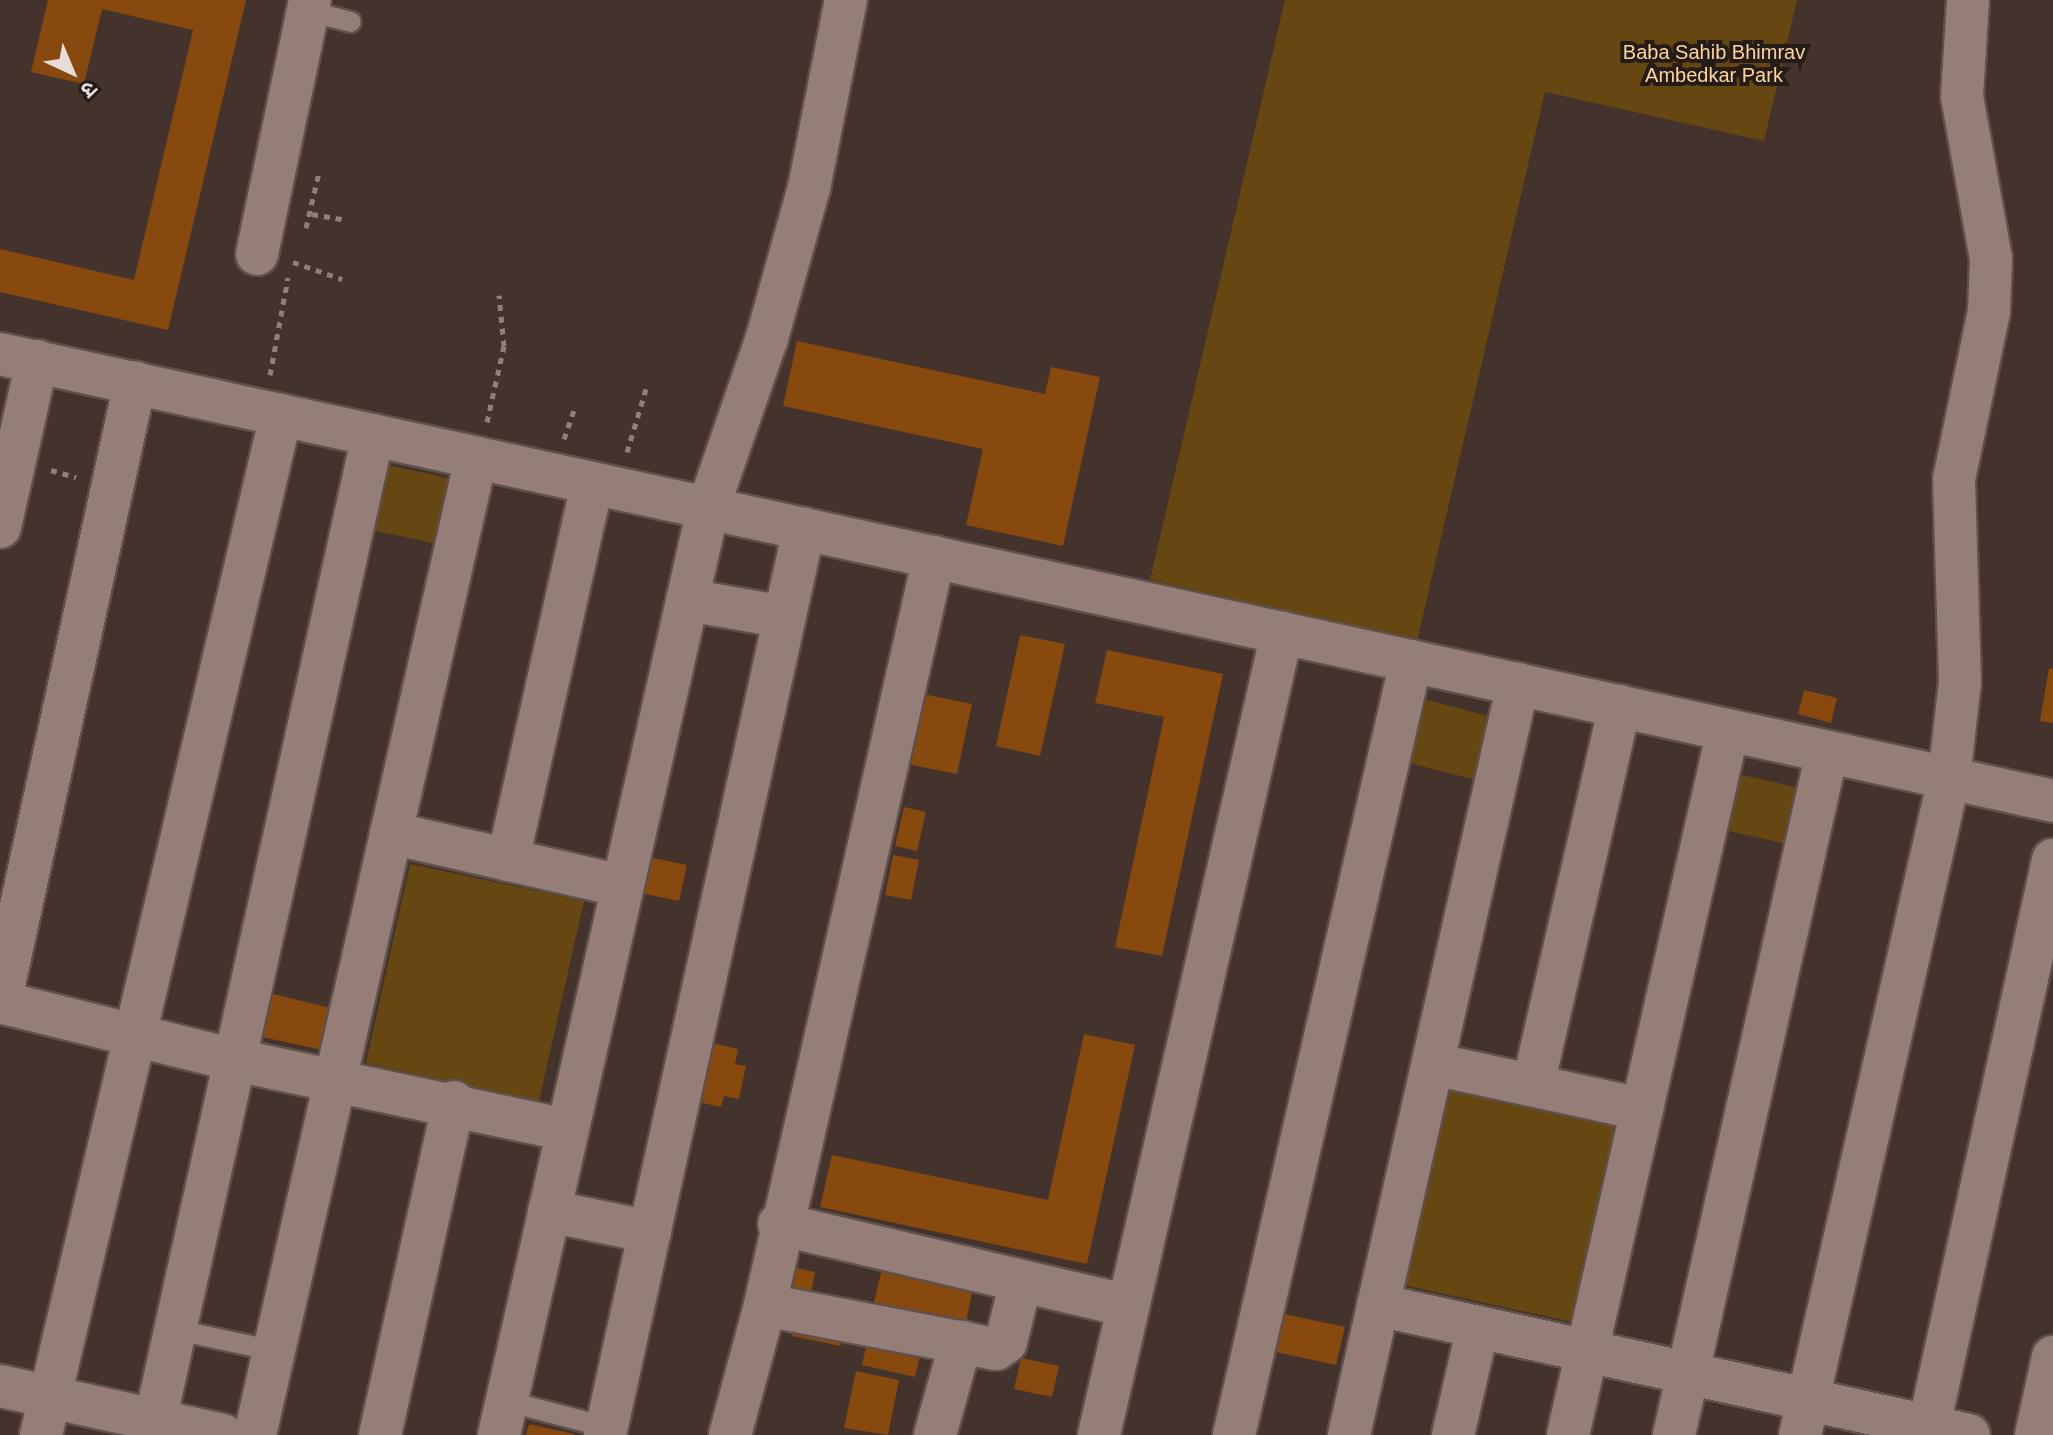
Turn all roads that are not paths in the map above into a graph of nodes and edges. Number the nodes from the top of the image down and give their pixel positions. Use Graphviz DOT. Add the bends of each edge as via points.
graph roads {
  1 [pos="846,0"];
  2 [pos="1968,0"];
  3 [pos="309,5"];
  4 [pos="351,22"];
  5 [pos="257,254"];
  6 [pos="18,358"];
  7 [pos="135,383"];
  8 [pos="281,415"];
  9 [pos="373,435"];
  10 [pos="476,458"];
  11 [pos="604,485"];
  12 [pos="708,508"];
  13 [pos="0,527"];
  14 [pos="804,529"];
  15 [pos="934,557"];
  16 [pos="687,600"];
  17 [pos="785,617"];
  18 [pos="1282,633"];
  19 [pos="1411,661"];
  20 [pos="1518,684"];
  21 [pos="1620,706"];
  22 [pos="1728,730"];
  23 [pos="1827,752"];
  24 [pos="1949,778"];
  25 [pos="2053,801"];
  26 [pos="391,833"];
  27 [pos="508,860"];
  28 [pos="2053,860"];
  29 [pos="622,886"];
  30 [pos="0,1003"];
  31 [pos="135,1036"];
  32 [pos="235,1060"];
  33 [pos="1433,1064"];
  34 [pos="338,1083"];
  35 [pos="1533,1085"];
  36 [pos="454,1102"];
  37 [pos="1642,1109"];
  38 [pos="567,1130"];
  39 [pos="549,1211"];
  40 [pos="779,1224"];
  41 [pos="650,1232"];
  42 [pos="1021,1281"];
  43 [pos="765,1305"];
  44 [pos="1378,1305"];
  45 [pos="1129,1306"];
  46 [pos="1478,1327"];
  47 [pos="177,1330"];
  48 [pos="961,1342"];
  49 [pos="1587,1350"];
  50 [pos="275,1351"];
  51 [pos="2053,1357"];
  52 [pos="1688,1372"];
  53 [pos="0,1386"];
  54 [pos="45,1416"];
  55 [pos="1804,1417"];
  56 [pos="502,1418"];
  57 [pos="153,1427"];
  58 [pos="606,1431"];
  59 [pos="1942,1432"];
  60 [pos="735,1434"];
  61 [pos="223,1435"];
  62 [pos="255,1435"];
  63 [pos="380,1435"];
  64 [pos="935,1435"];
  65 [pos="1099,1435"];
  66 [pos="1234,1435"];
  67 [pos="1349,1435"];
  68 [pos="1453,1435"];
  69 [pos="1568,1435"];
  70 [pos="1674,1435"];
  71 [pos="2036,1435"];
  1 -- 12 [label="street" via="809,188 767,338"];
  2 -- 24 [label="street" via="1962,96 1991,259 1989,312 1954,479 1960,682"];
  3 -- 4 [label="lane"];
  3 -- 5 [label="street"];
  6 -- 7 [label="street"];
  6 -- 13 [label="street" via="15,460"];
  7 -- 8 [label="street"];
  7 -- 30 [label="street"];
  8 -- 9 [label="street"];
  8 -- 31 [label="street"];
  9 -- 10 [label="street"];
  9 -- 32 [label="street"];
  10 -- 11 [label="street"];
  10 -- 26 [label="street"];
  11 -- 12 [label="street"];
  11 -- 27 [label="street"];
  12 -- 14 [label="street"];
  12 -- 16 [label="street"];
  14 -- 15 [label="street"];
  14 -- 17 [label="street"];
  15 -- 18 [label="street"];
  15 -- 40 [label="street"];
  16 -- 17 [label="street"];
  16 -- 29 [label="street"];
  17 -- 41 [label="street"];
  18 -- 19 [label="street"];
  18 -- 45 [label="street"];
  19 -- 20 [label="street"];
  19 -- 66 [label="street"];
  20 -- 21 [label="street"];
  20 -- 33 [label="street"];
  21 -- 22 [label="street"];
  21 -- 35 [label="street"];
  22 -- 23 [label="street"];
  22 -- 37 [label="street"];
  23 -- 24 [label="street"];
  23 -- 52 [label="street"];
  24 -- 25 [label="street"];
  24 -- 55 [label="street"];
  26 -- 27 [label="street"];
  26 -- 34 [label="street"];
  27 -- 29 [label="street"];
  28 -- 59 [label="street"];
  29 -- 38 [label="street"];
  30 -- 31 [label="street"];
  31 -- 32 [label="street"];
  31 -- 54 [label="street"];
  32 -- 34 [label="street"];
  32 -- 47 [label="street"];
  33 -- 35 [label="street"];
  33 -- 44 [label="street"];
  34 -- 36 [label="street"];
  34 -- 50 [label="street"];
  35 -- 37 [label="street"];
  36 -- 38 [label="street"];
  36 -- 63 [label="street"];
  37 -- 49 [label="street"];
  38 -- 39 [label="street"];
  39 -- 41 [label="street"];
  39 -- 56 [label="street"];
  40 -- 42 [label="street"];
  40 -- 43 [label="street"];
  41 -- 58 [label="street"];
  42 -- 45 [label="street"];
  42 -- 48 [label="street" via="1002,1347"];
  43 -- 48 [label="street"];
  43 -- 60 [label="street"];
  44 -- 46 [label="street"];
  44 -- 67 [label="street"];
  45 -- 65 [label="street"];
  46 -- 49 [label="street"];
  46 -- 68 [label="street"];
  47 -- 50 [label="lane"];
  47 -- 57 [label="street"];
  48 -- 64 [label="street"];
  49 -- 52 [label="street"];
  49 -- 69 [label="street"];
  50 -- 62 [label="street"];
  51 -- 71 [label="street"];
  52 -- 55 [label="street"];
  52 -- 70 [label="street"];
  53 -- 54 [label="street"];
  54 -- 57 [label="street"];
  55 -- 59 [label="street"];
  56 -- 58 [label="lane"];
  57 -- 61 [label="street"];
}
